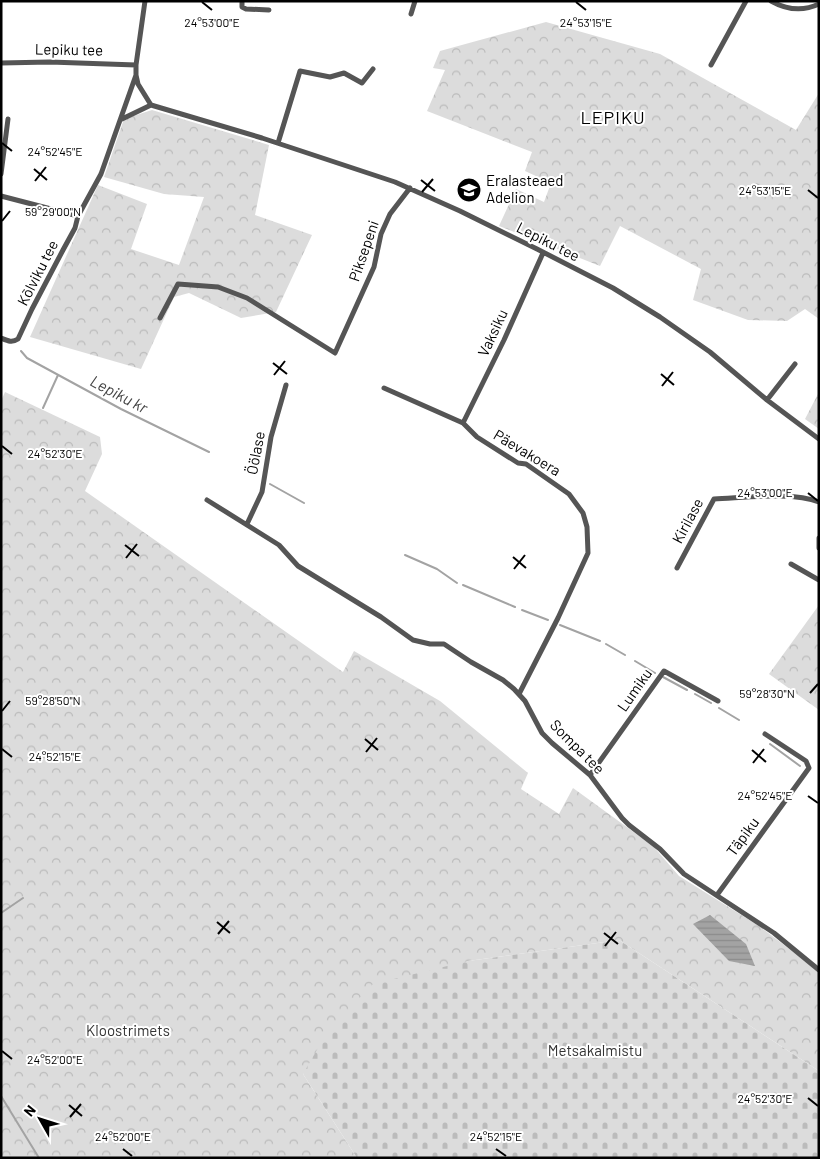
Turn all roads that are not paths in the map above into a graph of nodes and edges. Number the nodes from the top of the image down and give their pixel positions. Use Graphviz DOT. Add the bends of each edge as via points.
graph roads {
  1 [pos="145,1"];
  2 [pos="242,1"];
  3 [pos="415,1"];
  4 [pos="746,1"];
  5 [pos="771,1"];
  6 [pos="819,4"];
  7 [pos="269,10"];
  8 [pos="411,14"];
  9 [pos="1,63"];
  10 [pos="136,65"];
  11 [pos="711,65"];
  12 [pos="372,69"];
  13 [pos="136,75"];
  14 [pos="151,105"];
  15 [pos="8,119"];
  16 [pos="122,119"];
  17 [pos="278,143"];
  18 [pos="1,174"];
  19 [pos="410,188"];
  20 [pos="1,196"];
  21 [pos="78,216"];
  22 [pos="543,253"];
  23 [pos="160,318"];
  24 [pos="1,338"];
  25 [pos="795,364"];
  26 [pos="286,385"];
  27 [pos="384,388"];
  28 [pos="767,400"];
  29 [pos="463,422"];
  30 [pos="819,439"];
  31 [pos="207,500"];
  32 [pos="819,502"];
  33 [pos="247,524"];
  34 [pos="819,538"];
  35 [pos="819,548"];
  36 [pos="791,564"];
  37 [pos="677,568"];
  38 [pos="819,580"];
  39 [pos="519,694"];
  40 [pos="718,701"];
  41 [pos="765,734"];
  42 [pos="590,775"];
  43 [pos="717,895"];
  44 [pos="819,970"];
  1 -- 10 [label="street, Kõlviku tee"];
  2 -- 7 [label="street" via="246,10"];
  3 -- 8 [label="street"];
  4 -- 11 [label="street"];
  5 -- 6 [label="street" via="788,9 800,10"];
  9 -- 10 [label="street, Lepiku tee"];
  10 -- 13 [label="street, Kõlviku tee"];
  12 -- 17 [label="street" via="362,82 344,73 330,77 300,71"];
  13 -- 14 [label="street"];
  13 -- 16 [label="street, Kõlviku tee"];
  14 -- 16 [label="street"];
  14 -- 17 [label="street, Lepiku tee"];
  15 -- 18 [label="street"];
  16 -- 21 [label="street, Kõlviku tee" via="101,174"];
  17 -- 19 [label="street, Lepiku tee"];
  19 -- 22 [label="street, Lepiku tee"];
  19 -- 23 [label="street, Piksepeni" via="390,214 381,234 374,267 335,353 247,298 218,287 178,284"];
  20 -- 21 [label="street"];
  21 -- 24 [label="street, Kõlviku tee" via="75,228 18,339 8,342"];
  22 -- 28 [label="street, Lepiku tee" via="613,288 660,317 710,352"];
  22 -- 29 [label="street, Vaksiku"];
  25 -- 28 [label="street"];
  26 -- 33 [label="street, Öölase" via="271,437 262,492"];
  27 -- 29 [label="street, Päevakoera"];
  28 -- 30 [label="street, Lepiku tee"];
  29 -- 39 [label="street, Päevakoera" via="477,437 518,463 526,464 569,494 583,513 587,527 588,553"];
  31 -- 33 [label="street, Sompa tee"];
  32 -- 37 [label="street, Kirilase" via="784,497 714,499"];
  33 -- 39 [label="street, Sompa tee" via="279,545 298,566 413,640 444,644 503,680"];
  34 -- 35 [label="street"];
  36 -- 38 [label="street"];
  39 -- 42 [label="street, Sompa tee" via="542,733"];
  40 -- 42 [label="street, Lumiku" via="664,671"];
  41 -- 43 [label="street, Täpiku" via="806,761 808,768"];
  42 -- 43 [label="street, Sompa tee" via="629,825 660,849 684,874"];
  43 -- 44 [label="street, Sompa tee" via="774,933"];
}
